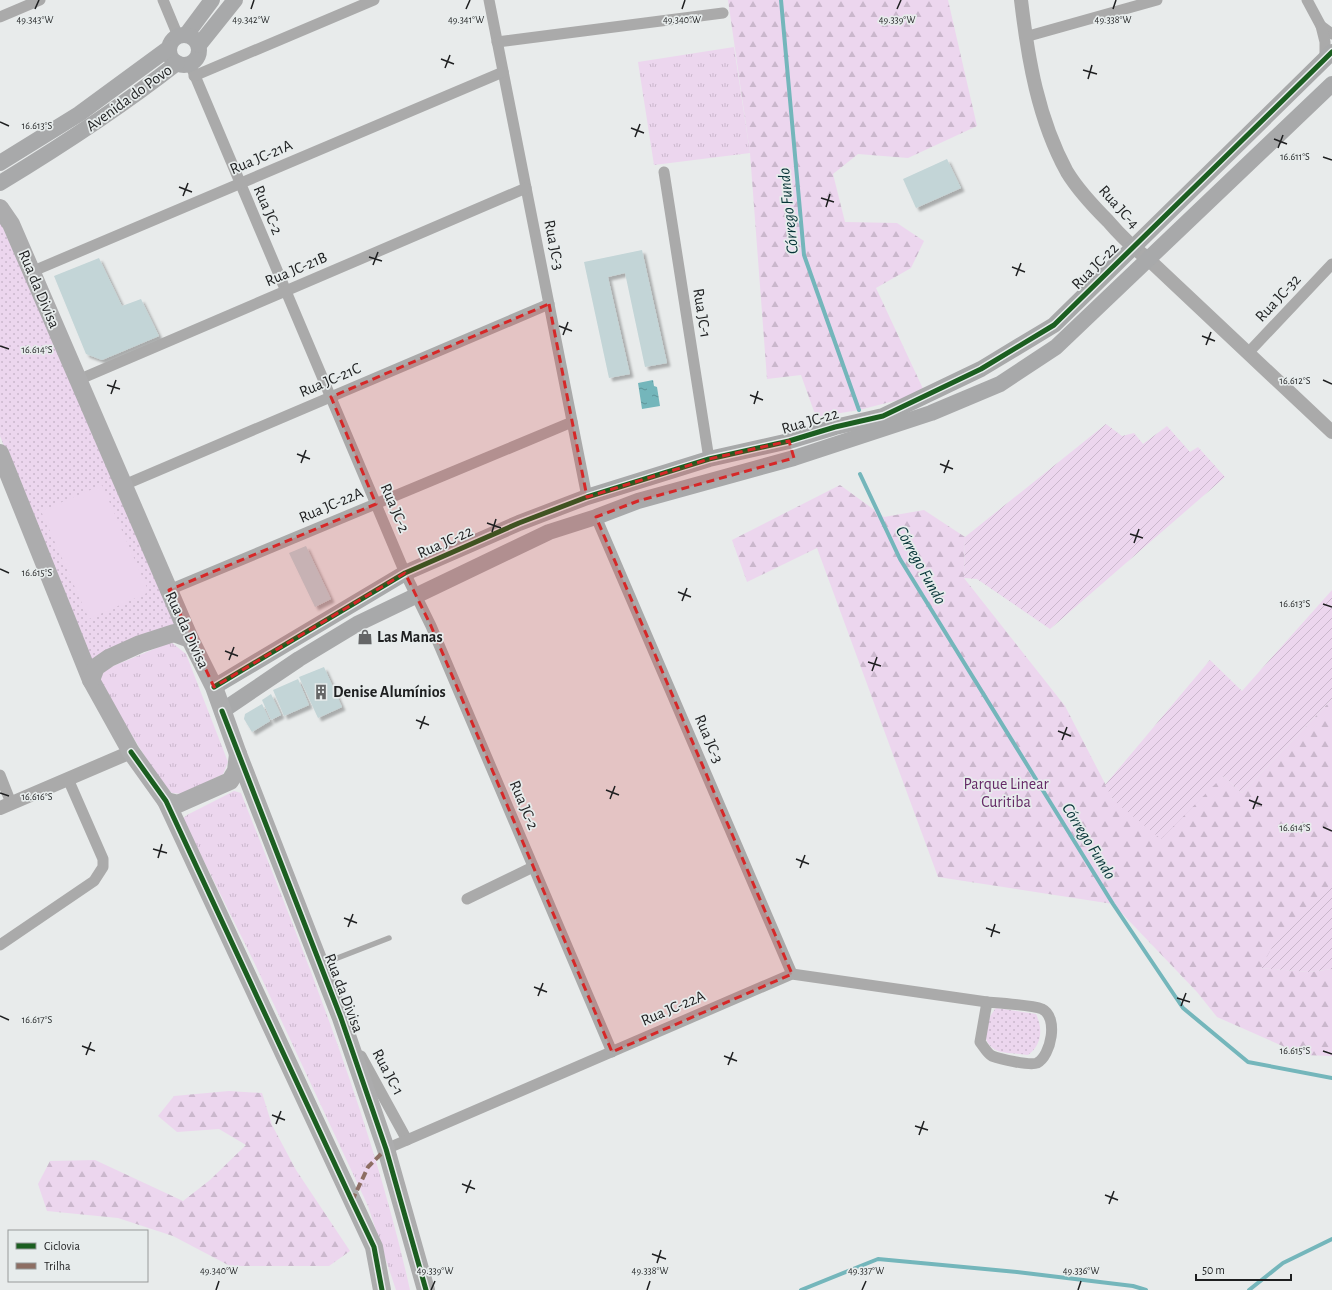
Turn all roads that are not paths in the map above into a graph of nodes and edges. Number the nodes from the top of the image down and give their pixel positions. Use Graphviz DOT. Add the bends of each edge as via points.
graph roads {
  1 [pos="40,0"];
  2 [pos="162,0"];
  3 [pos="212,0"];
  4 [pos="235,0"];
  5 [pos="374,0"];
  6 [pos="489,0"];
  7 [pos="1020,0"];
  8 [pos="1157,0"];
  9 [pos="1307,0"];
  10 [pos="723,13"];
  11 [pos="0,17"];
  12 [pos="1321,26"];
  13 [pos="1332,34"];
  14 [pos="1025,37"];
  15 [pos="183,41"];
  16 [pos="497,42"];
  17 [pos="1329,55"];
  18 [pos="187,68"];
  19 [pos="503,72"];
  20 [pos="1332,84"];
  21 [pos="0,163"];
  22 [pos="664,172"];
  23 [pos="0,183"];
  24 [pos="240,183"];
  25 [pos="526,188"];
  26 [pos="0,208"];
  27 [pos="1132,247"];
  28 [pos="1147,258"];
  29 [pos="1332,264"];
  30 [pos="31,272"];
  31 [pos="285,291"];
  32 [pos="549,304"];
  33 [pos="1248,353"];
  34 [pos="78,380"];
  35 [pos="330,397"];
  36 [pos="572,422"];
  37 [pos="1332,432"];
  38 [pos="790,441"];
  39 [pos="0,453"];
  40 [pos="794,458"];
  41 [pos="709,459"];
  42 [pos="124,485"];
  43 [pos="587,497"];
  44 [pos="376,504"];
  45 [pos="596,517"];
  46 [pos="405,573"];
  47 [pos="169,590"];
  48 [pos="416,595"];
  49 [pos="190,639"];
  50 [pos="91,680"];
  51 [pos="214,687"];
  52 [pos="222,711"];
  53 [pos="131,752"];
  54 [pos="238,754"];
  55 [pos="0,775"];
  56 [pos="68,779"];
  57 [pos="166,801"];
  58 [pos="6,805"];
  59 [pos="533,867"];
  60 [pos="467,899"];
  61 [pos="389,938"];
  62 [pos="0,945"];
  63 [pos="320,965"];
  64 [pos="792,974"];
  65 [pos="987,1002"];
  66 [pos="340,1018"];
  67 [pos="612,1052"];
  68 [pos="407,1140"];
  69 [pos="386,1149"];
  70 [pos="382,1290"];
  71 [pos="426,1290"];
  1 -- 11 [label="street"];
  2 -- 15 [label="street"];
  3 -- 15 [label="main road, Avenida do Povo"];
  4 -- 15 [label="main road, Avenida do Povo"];
  5 -- 18 [label="street"];
  6 -- 16 [label="street, Rua JC-3"];
  7 -- 14 [label="street, Rua JC-4"];
  8 -- 14 [label="street"];
  9 -- 12 [label="street"];
  10 -- 16 [label="street"];
  12 -- 13 [label="street"];
  12 -- 17 [label="street"];
  14 -- 27 [label="street, Rua JC-4" via="1036,91 1052,141 1068,173 1093,206"];
  15 -- 18 [label="main road" via="199,52"];
  15 -- 18 [label="main road" via="170,54"];
  15 -- 21 [label="main road, Avenida do Povo" via="79,114"];
  16 -- 19 [label="street, Rua JC-3"];
  17 -- 27 [label="main road, Rua JC-22"];
  18 -- 23 [label="main road, Avenida do Povo" via="140,92 75,138"];
  18 -- 24 [label="street, Rua JC-2"];
  19 -- 24 [label="street, Rua JC-21A"];
  19 -- 25 [label="street, Rua JC-3"];
  20 -- 28 [label="main road, Rua JC-22"];
  22 -- 41 [label="street, Rua JC-1"];
  24 -- 30 [label="street, Rua JC-21A"];
  24 -- 31 [label="street, Rua JC-2"];
  25 -- 31 [label="street, Rua JC-21B"];
  25 -- 32 [label="street, Rua JC-3"];
  26 -- 30 [label="main road, Rua da Divisa" via="11,224"];
  27 -- 28 [label="street, Rua JC-4"];
  27 -- 38 [label="main road, Rua JC-22" via="1054,325 981,369 884,416"];
  28 -- 33 [label="street, Rua JC-4"];
  28 -- 40 [label="main road, Rua JC-22" via="1056,347 1000,384 932,413"];
  29 -- 33 [label="street, Rua JC-32"];
  30 -- 34 [label="main road, Rua da Divisa"];
  31 -- 34 [label="street, Rua JC-21B"];
  31 -- 35 [label="street, Rua JC-2"];
  32 -- 35 [label="street, Rua JC-21C"];
  32 -- 36 [label="street, Rua JC-3"];
  33 -- 37 [label="street, Rua JC-4"];
  34 -- 42 [label="main road, Rua da Divisa"];
  35 -- 42 [label="street, Rua JC-21C"];
  35 -- 44 [label="street, Rua JC-2"];
  36 -- 43 [label="street, Rua JC-3"];
  36 -- 44 [label="street, Rua JC-22A"];
  38 -- 40 [label="main road"];
  38 -- 41 [label="main road, Rua JC-22"];
  39 -- 50 [label="main road"];
  40 -- 45 [label="main road, Rua JC-22" via="638,501"];
  41 -- 43 [label="main road, Rua JC-22"];
  42 -- 47 [label="main road, Rua da Divisa"];
  43 -- 46 [label="main road, Rua JC-22" via="519,523"];
  44 -- 46 [label="street, Rua JC-2"];
  44 -- 47 [label="street, Rua JC-22A"];
  45 -- 48 [label="main road, Rua JC-22" via="549,532"];
  45 -- 64 [label="street, Rua JC-3"];
  46 -- 48 [label="street, Rua JC-2"];
  46 -- 51 [label="main road, Rua JC-22"];
  47 -- 49 [label="main road, Rua da Divisa"];
  48 -- 52 [label="main road, Rua JC-22" via="351,628 299,659"];
  48 -- 59 [label="street, Rua JC-2"];
  49 -- 50 [label="main road" via="174,633 140,644 96,667"];
  49 -- 51 [label="main road, Rua da Divisa"];
  50 -- 53 [label="main road"];
  51 -- 52 [label="main road, Rua da Divisa"];
  52 -- 54 [label="main road, Rua da Divisa"];
  53 -- 56 [label="street"];
  53 -- 57 [label="main road"];
  54 -- 57 [label="main road" via="236,771 230,781 178,804"];
  54 -- 63 [label="main road, Rua da Divisa"];
  55 -- 58 [label="street"];
  56 -- 58 [label="street"];
  56 -- 62 [label="street" via="103,859 103,866 94,881"];
  57 -- 70 [label="main road" via="374,1247"];
  59 -- 60 [label="street"];
  59 -- 67 [label="street, Rua JC-2"];
  61 -- 63 [label="lane"];
  63 -- 66 [label="main road, Rua da Divisa"];
  64 -- 65 [label="street"];
  64 -- 67 [label="street, Rua JC-22A"];
  65 -- 65 [label="street" via="1042,1009 1049,1015 1052,1027 1050,1039 1044,1056 1037,1063 1021,1063 993,1056 986,1051 980,1042"];
  66 -- 68 [label="street, Rua JC-1"];
  66 -- 69 [label="main road, Rua da Divisa"];
  67 -- 68 [label="street, Rua JC-22A"];
  68 -- 69 [label="street, Rua JC-22A"];
  69 -- 71 [label="main road, Rua da Divisa"];
}
